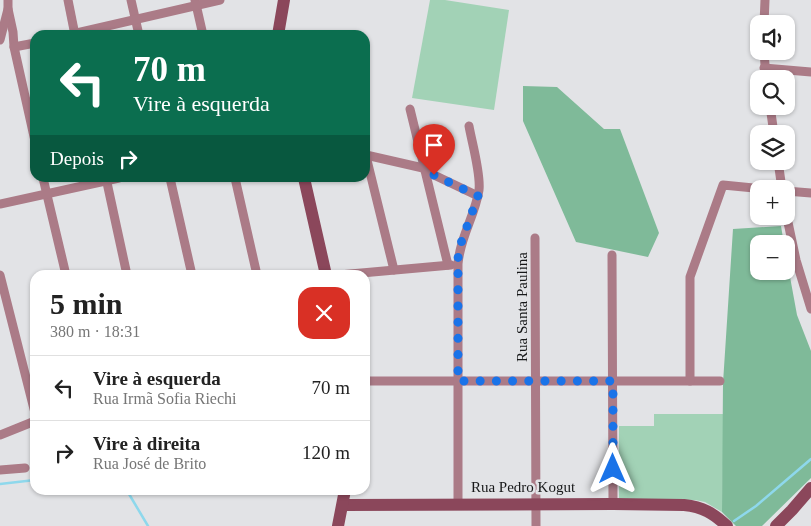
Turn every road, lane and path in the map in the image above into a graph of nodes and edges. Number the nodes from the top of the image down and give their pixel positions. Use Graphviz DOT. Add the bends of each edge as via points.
graph roads {
  1 [pos="68,0"];
  2 [pos="131,0"];
  3 [pos="220,0"];
  4 [pos="284,0"];
  5 [pos="764,0"];
  6 [pos="196,3"];
  7 [pos="8,4"];
  8 [pos="764,15"];
  9 [pos="135,20"];
  10 [pos="72,30"];
  11 [pos="91,30"];
  12 [pos="137,30"];
  13 [pos="202,30"];
  14 [pos="279,30"];
  15 [pos="0,40"];
  16 [pos="30,43"];
  17 [pos="14,47"];
  18 [pos="764,60"];
  19 [pos="764,68"];
  20 [pos="811,72"];
  21 [pos="410,109"];
  22 [pos="30,118"];
  23 [pos="469,126"];
  24 [pos="370,154"];
  25 [pos="423,168"];
  26 [pos="370,173"];
  27 [pos="44,182"];
  28 [pos="95,182"];
  29 [pos="108,182"];
  30 [pos="171,182"];
  31 [pos="236,182"];
  32 [pos="305,182"];
  33 [pos="750,188"];
  34 [pos="795,192"];
  35 [pos="811,193"];
  36 [pos="47,194"];
  37 [pos="478,196"];
  38 [pos="0,204"];
  39 [pos="789,225"];
  40 [pos="535,238"];
  41 [pos="612,255"];
  42 [pos="458,264"];
  43 [pos="448,265"];
  44 [pos="65,270"];
  45 [pos="127,270"];
  46 [pos="191,270"];
  47 [pos="256,270"];
  48 [pos="325,270"];
  49 [pos="394,270"];
  50 [pos="370,272"];
  51 [pos="0,275"];
  52 [pos="811,309"];
  53 [pos="370,381"];
  54 [pos="458,381"];
  55 [pos="536,381"];
  56 [pos="613,381"];
  57 [pos="690,381"];
  58 [pos="720,381"];
  59 [pos="30,393"];
  60 [pos="30,423"];
  61 [pos="0,435"];
  62 [pos="25,468"];
  63 [pos="0,470"];
  64 [pos="811,488"];
  65 [pos="344,495"];
  66 [pos="458,504"];
  67 [pos="536,504"];
  68 [pos="613,504"];
  69 [pos="343,505"];
  70 [pos="338,526"];
  71 [pos="536,526"];
  72 [pos="727,526"];
  73 [pos="776,526"];
  1 -- 10 [label="street"];
  2 -- 9 [label="street"];
  3 -- 6 [label="street"];
  4 -- 14 [label="street"];
  5 -- 8 [label="street"];
  6 -- 9 [label="street"];
  6 -- 13 [label="street"];
  7 -- 15 [label="street"];
  7 -- 17 [label="street"];
  9 -- 11 [label="street"];
  9 -- 12 [label="street"];
  16 -- 17 [label="street"];
  17 -- 22 [label="street"];
  18 -- 19 [label="street"];
  19 -- 20 [label="street"];
  21 -- 25 [label="street"];
  23 -- 37 [label="street"];
  24 -- 25 [label="street"];
  25 -- 37 [label="street"];
  25 -- 43 [label="street"];
  26 -- 49 [label="street"];
  27 -- 36 [label="street"];
  28 -- 36 [label="street"];
  29 -- 45 [label="street"];
  30 -- 46 [label="street"];
  31 -- 47 [label="street"];
  32 -- 48 [label="street"];
  33 -- 57 [label="street" via="723,185 690,277"];
  34 -- 35 [label="street"];
  36 -- 38 [label="street"];
  36 -- 44 [label="street"];
  37 -- 42 [label="street" via="461,243"];
  39 -- 52 [label="street"];
  40 -- 55 [label="street, Rua Santa Paulina"];
  41 -- 56 [label="street"];
  42 -- 43 [label="street"];
  42 -- 54 [label="street"];
  43 -- 49 [label="street"];
  49 -- 50 [label="street"];
  51 -- 59 [label="street"];
  53 -- 54 [label="street"];
  54 -- 55 [label="street"];
  54 -- 66 [label="street"];
  55 -- 56 [label="street"];
  55 -- 67 [label="street, Rua Santa Paulina"];
  56 -- 57 [label="street"];
  56 -- 68 [label="street"];
  57 -- 58 [label="street"];
  60 -- 61 [label="street"];
  62 -- 63 [label="street"];
  64 -- 73 [label="street"];
  65 -- 69 [label="street"];
  66 -- 67 [label="street, Rua Pedro Kogut"];
  66 -- 69 [label="street, Rua Pedro Kogut"];
  67 -- 68 [label="street, Rua Pedro Kogut"];
  67 -- 71 [label="street, Rua Santa Paulina"];
  68 -- 72 [label="street, Rua Pedro Kogut" via="695,506 709,511"];
  69 -- 70 [label="street"];
}
